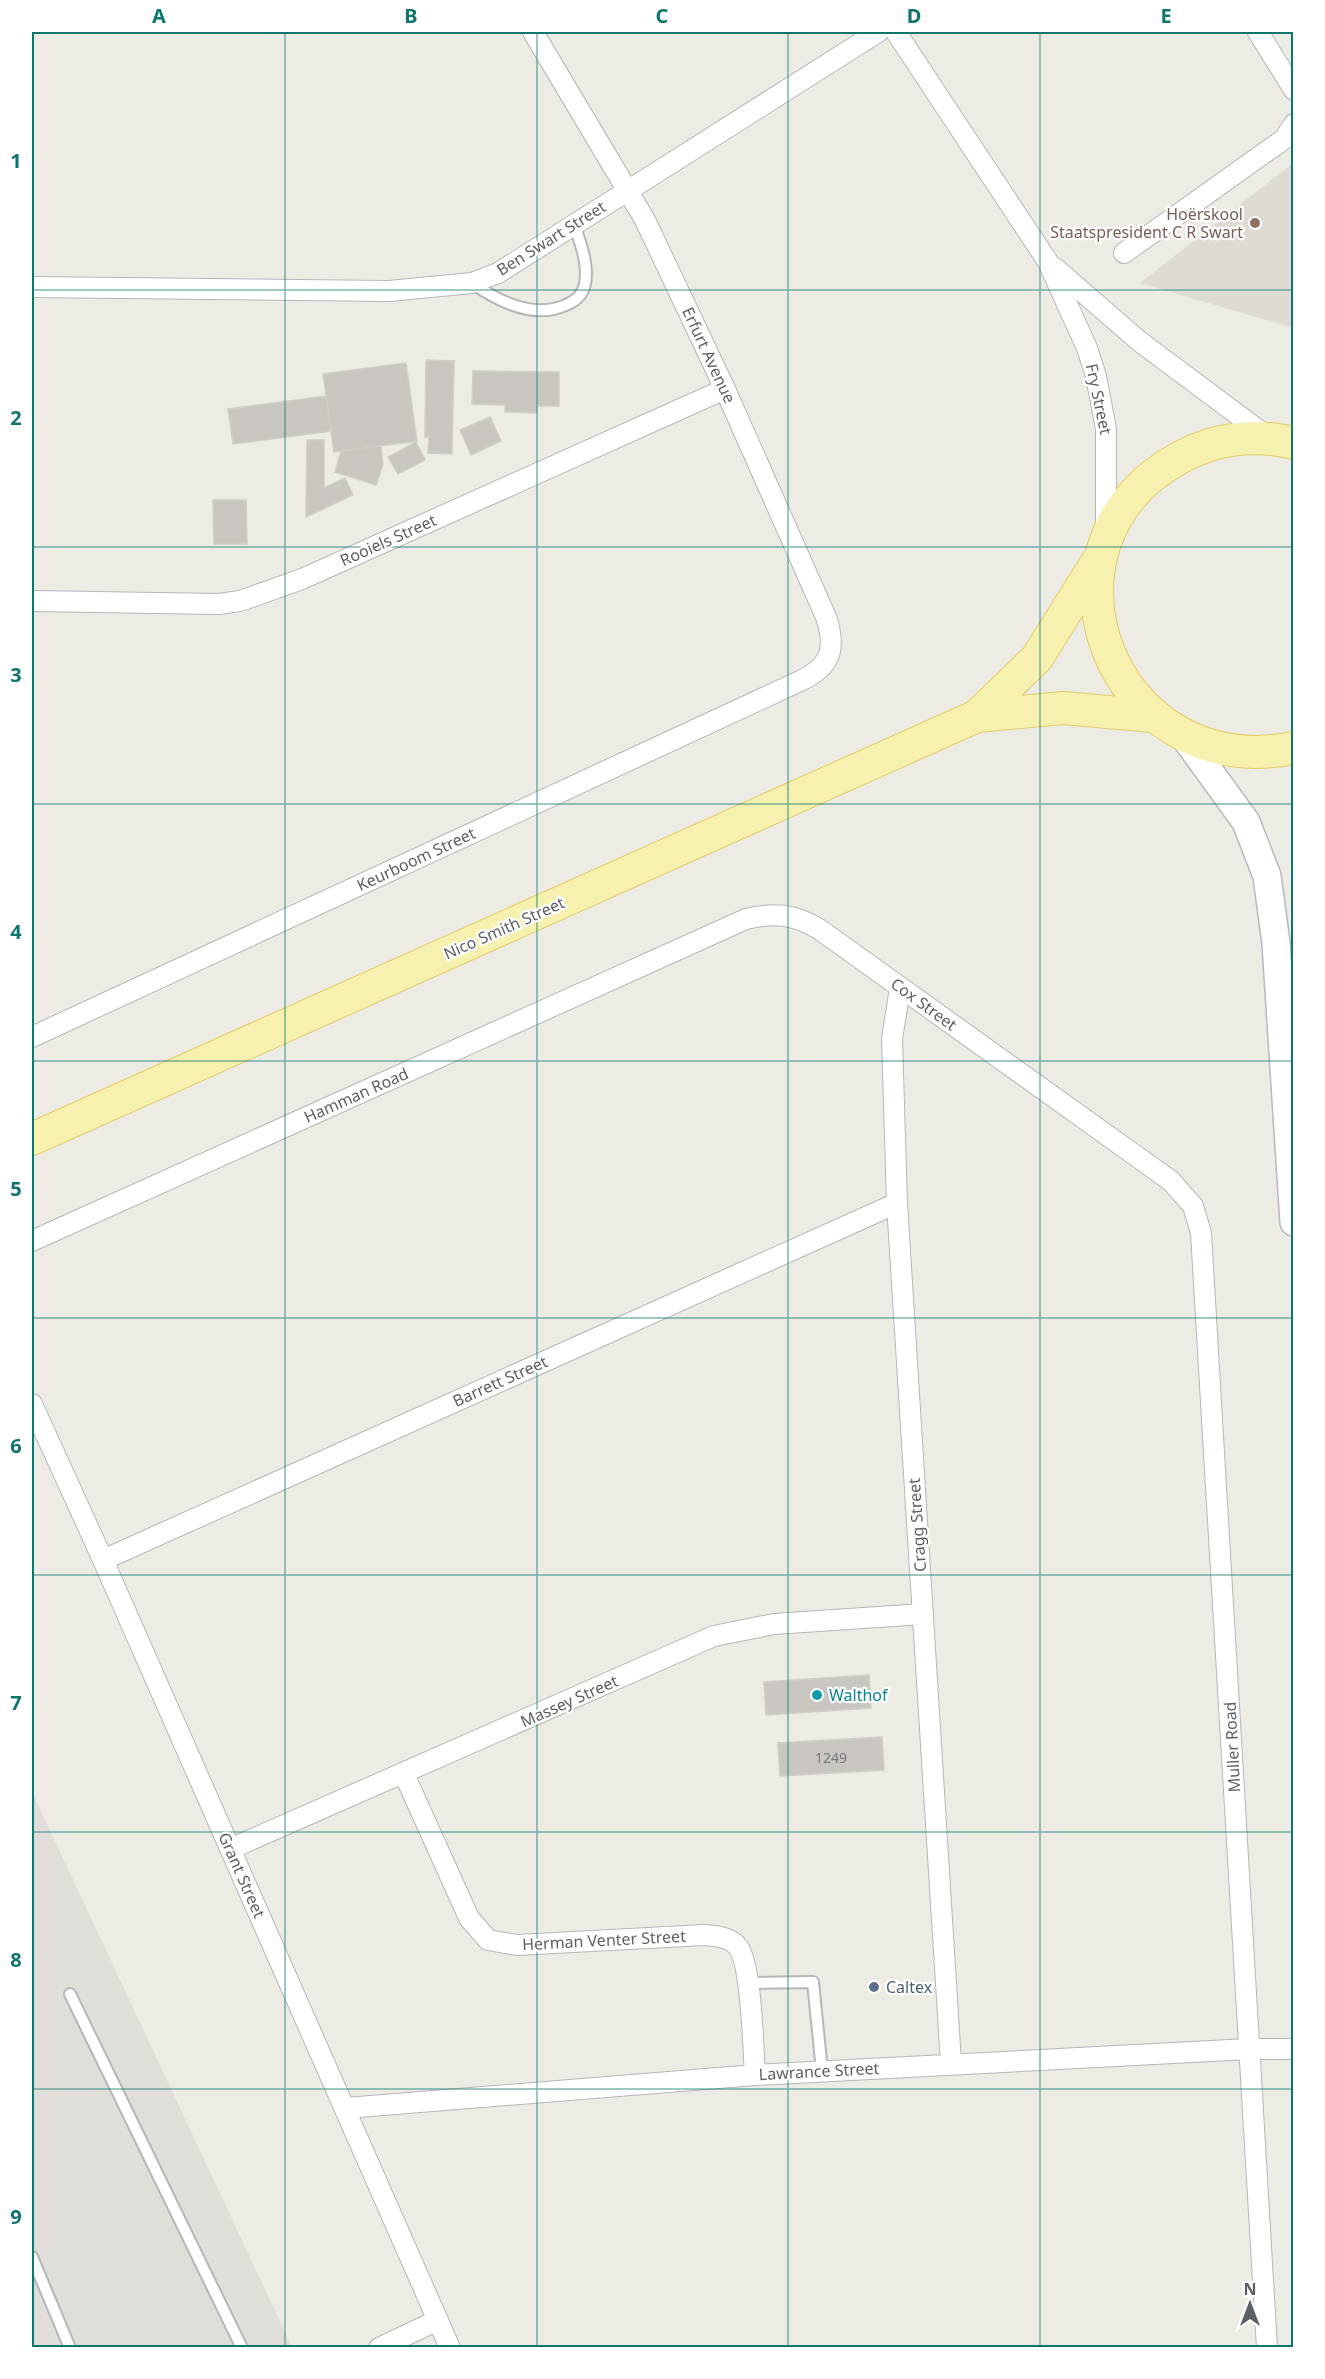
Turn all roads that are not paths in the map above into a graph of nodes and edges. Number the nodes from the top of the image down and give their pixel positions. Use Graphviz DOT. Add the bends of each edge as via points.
graph roads {
  1 [pos="534,32"];
  2 [pos="878,32"];
  3 [pos="896,32"];
  4 [pos="1258,32"];
  5 [pos="1293,90"];
  6 [pos="1293,124"];
  7 [pos="629,189"];
  8 [pos="574,224"];
  9 [pos="1124,253"];
  10 [pos="1048,262"];
  11 [pos="472,283"];
  12 [pos="32,287"];
  13 [pos="725,389"];
  14 [pos="1282,441"];
  15 [pos="1105,548"];
  16 [pos="32,601"];
  17 [pos="800,681"];
  18 [pos="977,716"];
  19 [pos="1153,716"];
  20 [pos="1183,735"];
  21 [pos="1293,748"];
  22 [pos="680,950"];
  23 [pos="900,988"];
  24 [pos="32,1037"];
  25 [pos="32,1139"];
  26 [pos="1151,1167"];
  27 [pos="897,1203"];
  28 [pos="1293,1222"];
  29 [pos="32,1241"];
  30 [pos="32,1404"];
  31 [pos="103,1560"];
  32 [pos="923,1614"];
  33 [pos="404,1774"];
  34 [pos="230,1849"];
  35 [pos="748,1983"];
  36 [pos="70,1994"];
  37 [pos="1250,2049"];
  38 [pos="1293,2049"];
  39 [pos="951,2063"];
  40 [pos="822,2071"];
  41 [pos="755,2075"];
  42 [pos="346,2108"];
  43 [pos="32,2257"];
  44 [pos="438,2320"];
  45 [pos="70,2348"];
  46 [pos="242,2348"];
  47 [pos="379,2348"];
  48 [pos="450,2348"];
  49 [pos="1267,2348"];
  1 -- 7 [label="street, Erfurt Avenue"];
  2 -- 7 [label="street, Ben Swart Street"];
  3 -- 10 [label="street, Fry Street"];
  4 -- 5 [label="street"];
  6 -- 9 [label="street" via="1284,139"];
  7 -- 8 [label="street, Ben Swart Street"];
  7 -- 13 [label="street, Erfurt Avenue"];
  8 -- 11 [label="street, Ben Swart Street" via="498,273"];
  8 -- 11 [label="lane" via="586,277 577,300 555,309 530,310 488,294"];
  10 -- 14 [label="street, Fry Street" via="1145,347"];
  10 -- 15 [label="street, Fry Street" via="1087,348 1101,399 1108,449"];
  11 -- 12 [label="street, Ben Swart Street" via="389,291"];
  13 -- 16 [label="street, Rooiels Street" via="335,564 240,601"];
  13 -- 17 [label="street, Erfurt Avenue" via="830,629 832,641 826,662 818,673"];
  14 -- 15 [label="main road" via="1244,439 1217,443 1168,465 1128,502"];
  15 -- 18 [label="main road, Nico Smith Street" via="1044,650"];
  15 -- 19 [label="main road" via="1098,577 1104,641 1123,682"];
  17 -- 24 [label="street, Keurboom Street"];
  18 -- 19 [label="main road, Nico Smith Street" via="1062,708"];
  18 -- 25 [label="main road, Nico Smith Street"];
  19 -- 20 [label="main road"];
  20 -- 21 [label="main road" via="1230,751 1273,752"];
  20 -- 28 [label="main road" via="1246,822 1268,876 1276,943"];
  22 -- 23 [label="street, Cox Street" via="746,919 784,914 819,929"];
  22 -- 29 [label="street, Hamman Road"];
  23 -- 26 [label="street, Cox Street"];
  23 -- 27 [label="street, Cragg Street" via="892,1039"];
  26 -- 37 [label="street, Muller Road" via="1186,1195 1201,1233"];
  27 -- 31 [label="street, Barrett Street"];
  27 -- 32 [label="street, Cragg Street"];
  30 -- 31 [label="street, Grant Street"];
  31 -- 34 [label="street, Grant Street"];
  32 -- 33 [label="street, Massey Street" via="774,1624 714,1636"];
  32 -- 39 [label="street, Cragg Street"];
  33 -- 34 [label="street, Massey Street"];
  33 -- 35 [label="street, Herman Venter Street" via="469,1918 488,1940 517,1945 715,1936 734,1942 739,1948"];
  34 -- 42 [label="street, Grant Street"];
  35 -- 40 [label="lane" via="813,1982"];
  35 -- 41 [label="street, Herman Venter Street"];
  36 -- 46 [label="lane"];
  37 -- 38 [label="street, Lawrance Street"];
  37 -- 39 [label="street, Lawrance Street"];
  37 -- 49 [label="street, Muller Road"];
  39 -- 40 [label="street, Lawrance Street"];
  40 -- 41 [label="street, Lawrance Street"];
  41 -- 42 [label="street, Lawrance Street"];
  42 -- 44 [label="street, Grant Street"];
  43 -- 45 [label="lane"];
  44 -- 47 [label="street"];
  44 -- 48 [label="street, Grant Street"];
}
